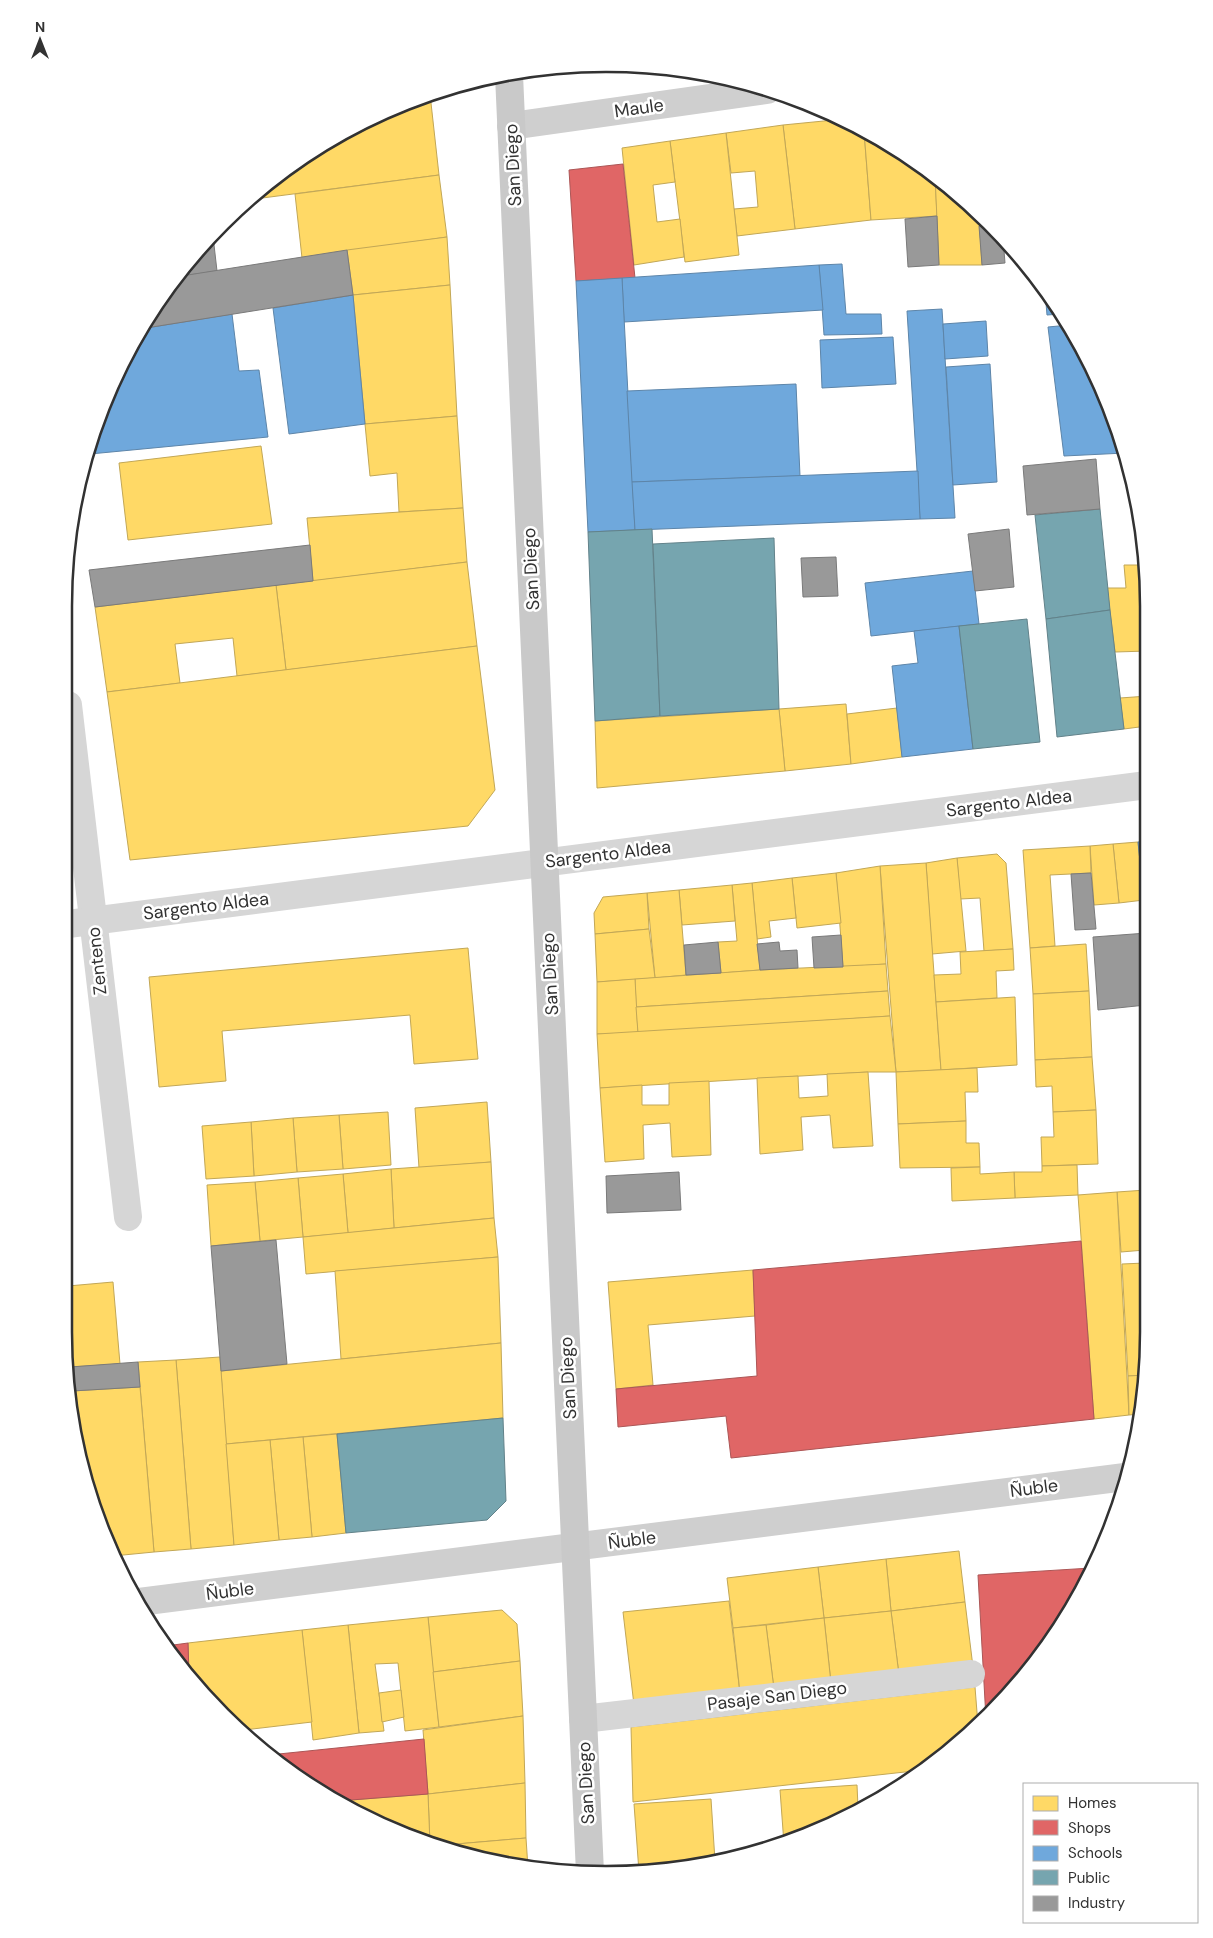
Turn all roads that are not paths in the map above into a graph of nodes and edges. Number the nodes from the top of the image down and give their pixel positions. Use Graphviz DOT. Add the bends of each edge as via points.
graph roads {
  1 [pos="509,82"];
  2 [pos="750,92"];
  3 [pos="511,126"];
  4 [pos="72,777"];
  5 [pos="1140,786"];
  6 [pos="544,862"];
  7 [pos="80,922"];
  8 [pos="128,1217"];
  9 [pos="1120,1478"];
  10 [pos="576,1547"];
  11 [pos="146,1601"];
  12 [pos="971,1674"];
  13 [pos="584,1719"];
  14 [pos="590,1865"];
  1 -- 3 [label="main road, San Diego"];
  2 -- 3 [label="main road, Maule"];
  3 -- 6 [label="main road, San Diego"];
  4 -- 7 [label="street, Zenteno"];
  5 -- 6 [label="street, Sargento Aldea"];
  6 -- 7 [label="street, Sargento Aldea"];
  6 -- 10 [label="main road, San Diego"];
  7 -- 8 [label="street, Zenteno"];
  9 -- 10 [label="main road, Ñuble"];
  10 -- 11 [label="main road, Ñuble"];
  10 -- 13 [label="main road, San Diego"];
  12 -- 13 [label="street, Pasaje San Diego"];
  13 -- 14 [label="main road, San Diego"];
}
